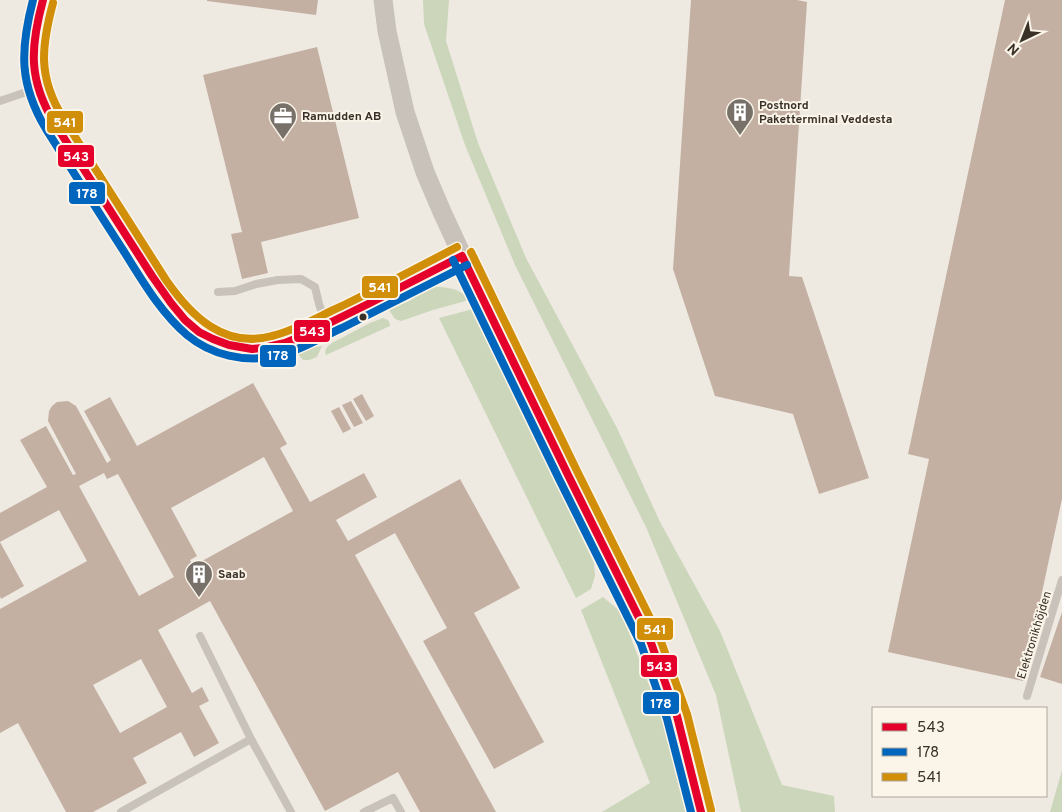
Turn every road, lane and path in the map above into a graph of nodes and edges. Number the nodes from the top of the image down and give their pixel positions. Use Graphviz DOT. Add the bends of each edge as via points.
graph roads {
  1 [pos="43,0"];
  2 [pos="384,0"];
  3 [pos="38,88"];
  4 [pos="0,101"];
  5 [pos="462,256"];
  6 [pos="218,292"];
  7 [pos="326,324"];
  8 [pos="1062,580"];
  9 [pos="200,636"];
  10 [pos="1026,696"];
  11 [pos="251,739"];
  12 [pos="121,812"];
  13 [pos="291,812"];
  14 [pos="364,812"];
  15 [pos="400,812"];
  16 [pos="701,812"];
  1 -- 3 [label="street" via="34,35"];
  2 -- 5 [label="street" via="387,31 405,112 425,172"];
  3 -- 4 [label="lane"];
  3 -- 7 [label="street" via="61,135 150,274 193,328 221,343 265,349"];
  5 -- 7 [label="street"];
  5 -- 16 [label="street" via="650,640 677,716"];
  6 -- 7 [label="lane" via="278,280 301,279 315,288"];
  8 -- 10 [label="lane, Elektronikhöjden"];
  9 -- 11 [label="lane"];
  11 -- 12 [label="lane"];
  11 -- 13 [label="lane"];
  14 -- 15 [label="lane" via="393,798"];
}
